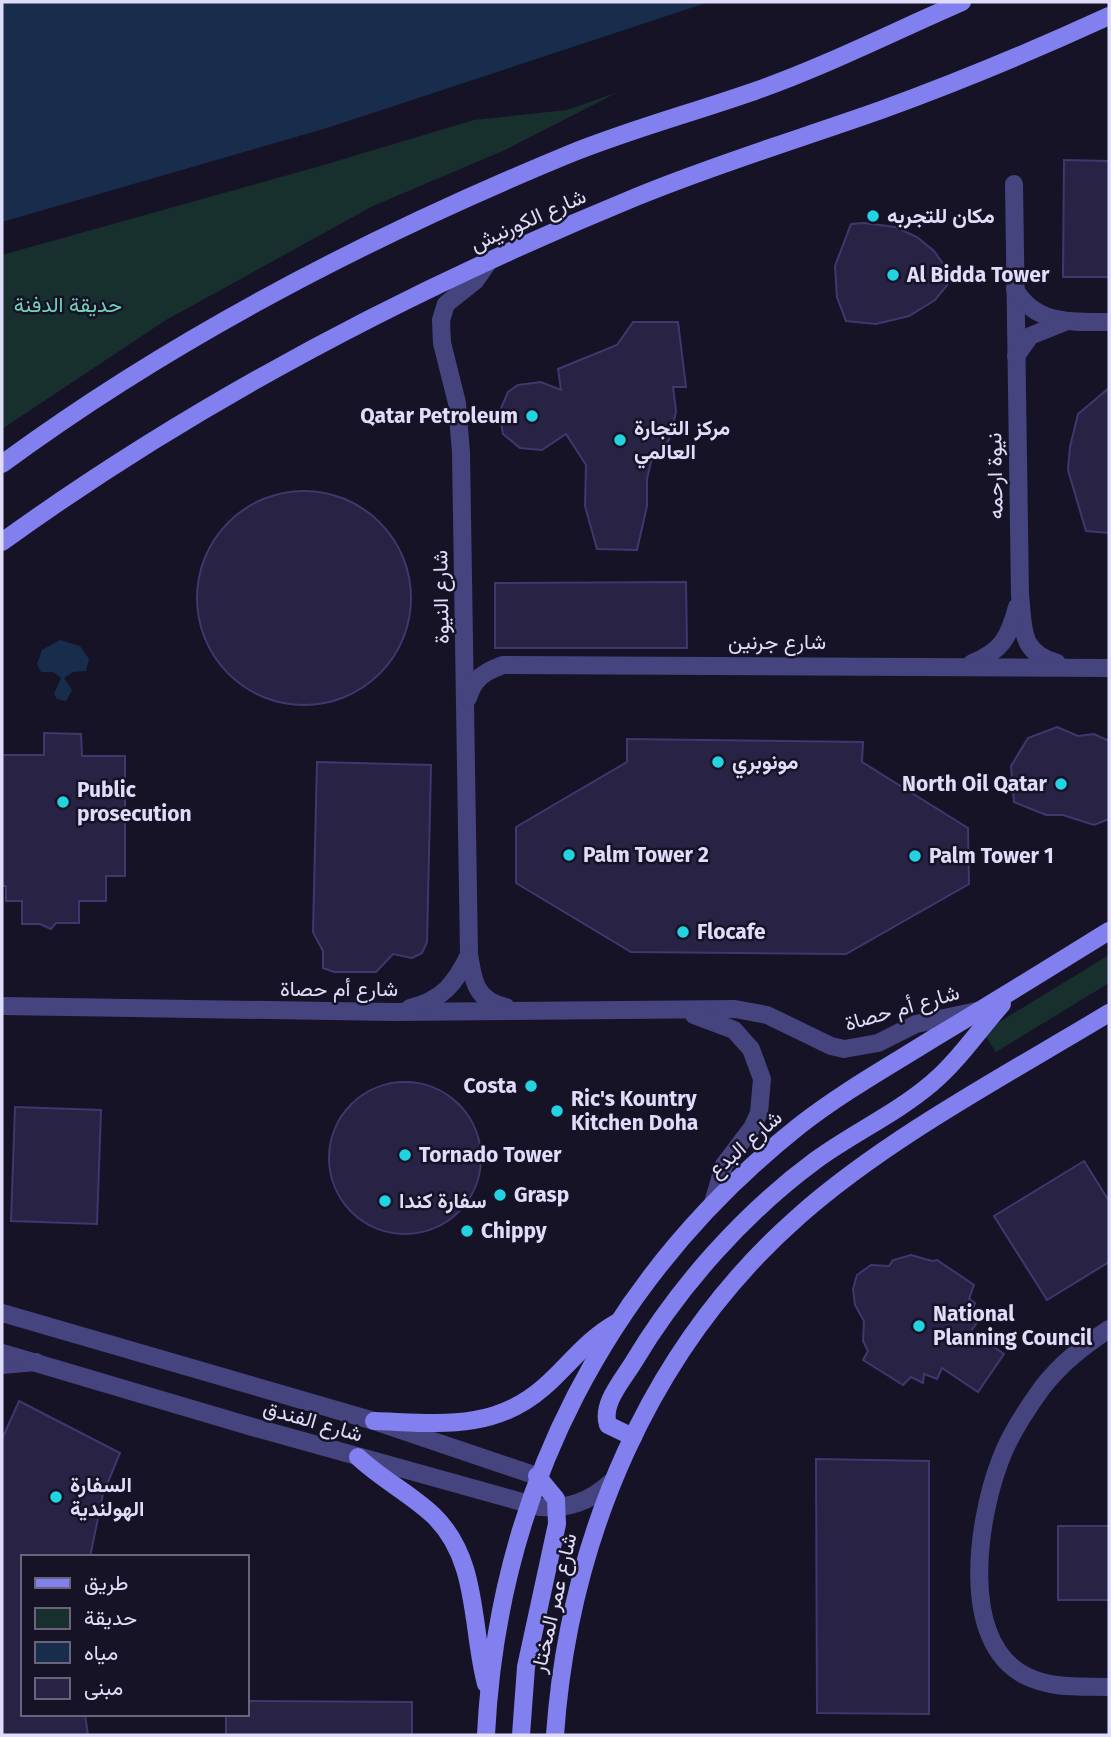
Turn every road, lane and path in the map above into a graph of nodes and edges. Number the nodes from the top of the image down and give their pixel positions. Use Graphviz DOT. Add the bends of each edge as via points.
graph roads {
  1 [pos="962,2"];
  2 [pos="1109,16"];
  3 [pos="1014,184"];
  4 [pos="489,261"];
  5 [pos="1015,289"];
  6 [pos="1065,322"];
  7 [pos="1109,322"];
  8 [pos="1016,356"];
  9 [pos="2,464"];
  10 [pos="2,542"];
  11 [pos="1020,595"];
  12 [pos="966,666"];
  13 [pos="1069,667"];
  14 [pos="1109,668"];
  15 [pos="466,705"];
  16 [pos="1109,931"];
  17 [pos="469,954"];
  18 [pos="1016,988"];
  19 [pos="2,1006"];
  20 [pos="677,1010"];
  21 [pos="981,1010"];
  22 [pos="393,1012"];
  23 [pos="533,1012"];
  24 [pos="1109,1013"];
  25 [pos="713,1203"];
  26 [pos="4,1312"];
  27 [pos="619,1321"];
  28 [pos="1109,1329"];
  29 [pos="2,1353"];
  30 [pos="36,1362"];
  31 [pos="2,1365"];
  32 [pos="374,1421"];
  33 [pos="633,1437"];
  34 [pos="358,1457"];
  35 [pos="537,1476"];
  36 [pos="610,1483"];
  37 [pos="528,1504"];
  38 [pos="558,1508"];
  39 [pos="1109,1687"];
  40 [pos="488,1694"];
  41 [pos="486,1735"];
  42 [pos="521,1735"];
  43 [pos="555,1735"];
  1 -- 9 [label="main road, شارع الكورنيش" via="755,91 635,128 565,156 412,225 245,309 139,372"];
  2 -- 4 [label="main road, شارع الكورنيش" via="925,93 636,197"];
  3 -- 5 [label="street, نيوة ارحمه"];
  4 -- 10 [label="main road, شارع الكورنيش" via="268,374 168,432"];
  4 -- 15 [label="street, شارع النيوة" via="475,281 446,304 441,320 459,424"];
  5 -- 6 [label="street" via="1031,310"];
  5 -- 8 [label="street, نيوة ارحمه"];
  6 -- 7 [label="street"];
  6 -- 8 [label="street" via="1030,336"];
  8 -- 11 [label="street, نيوة ارحمه"];
  11 -- 12 [label="street, نيوة ارحمه" via="1002,647"];
  11 -- 13 [label="street, نيوة ارحمه" via="1030,650"];
  12 -- 13 [label="street, شارع جرنين"];
  12 -- 15 [label="street, شارع جرنين" via="503,665 484,671"];
  13 -- 14 [label="street, شارع جرنين"];
  15 -- 17 [label="street, شارع النيوة"];
  16 -- 18 [label="main road, شارع البدع"];
  17 -- 22 [label="street" via="439,998"];
  17 -- 23 [label="street, شارع النيوة" via="478,994 498,1005"];
  18 -- 21 [label="main road, شارع البدع"];
  18 -- 33 [label="main road" via="932,1083 818,1159 732,1234 641,1349 609,1404 608,1425"];
  19 -- 22 [label="street, شارع أم حصاة"];
  20 -- 21 [label="street, شارع أم حصاة" via="752,1011 844,1049 878,1044 916,1024"];
  20 -- 23 [label="street, شارع أم حصاة"];
  20 -- 25 [label="street, شارع أم حصاة" via="734,1030 751,1049 761,1079 759,1113 724,1165"];
  21 -- 25 [label="main road, شارع البدع" via="826,1106"];
  22 -- 23 [label="street, شارع أم حصاة"];
  24 -- 33 [label="main road" via="845,1178 799,1216 760,1253 696,1330"];
  25 -- 27 [label="main road, شارع البدع" via="649,1276"];
  26 -- 32 [label="street, شارع الفندق"];
  27 -- 32 [label="main road" via="577,1351 545,1387 504,1414 445,1424"];
  27 -- 35 [label="main road, شارع البدع" via="578,1391"];
  28 -- 39 [label="street" via="1070,1356 1015,1430 986,1504 980,1570 985,1628 1009,1665 1043,1682"];
  29 -- 30 [label="street, شارع الفندق"];
  30 -- 31 [label="street"];
  30 -- 34 [label="street, شارع الفندق"];
  32 -- 35 [label="street, شارع الفندق"];
  33 -- 36 [label="main road"];
  34 -- 37 [label="street, شارع الفندق"];
  34 -- 40 [label="main road" via="436,1517 458,1545 470,1586"];
  35 -- 37 [label="main road, شارع البدع"];
  35 -- 38 [label="main road"];
  36 -- 38 [label="street, شارع الفندق" via="585,1501"];
  36 -- 43 [label="main road, شارع عمر المختار" via="586,1551 569,1621"];
  37 -- 38 [label="street, شارع الفندق"];
  37 -- 40 [label="main road"];
  38 -- 42 [label="main road" via="526,1667"];
  40 -- 41 [label="main road"];
}
